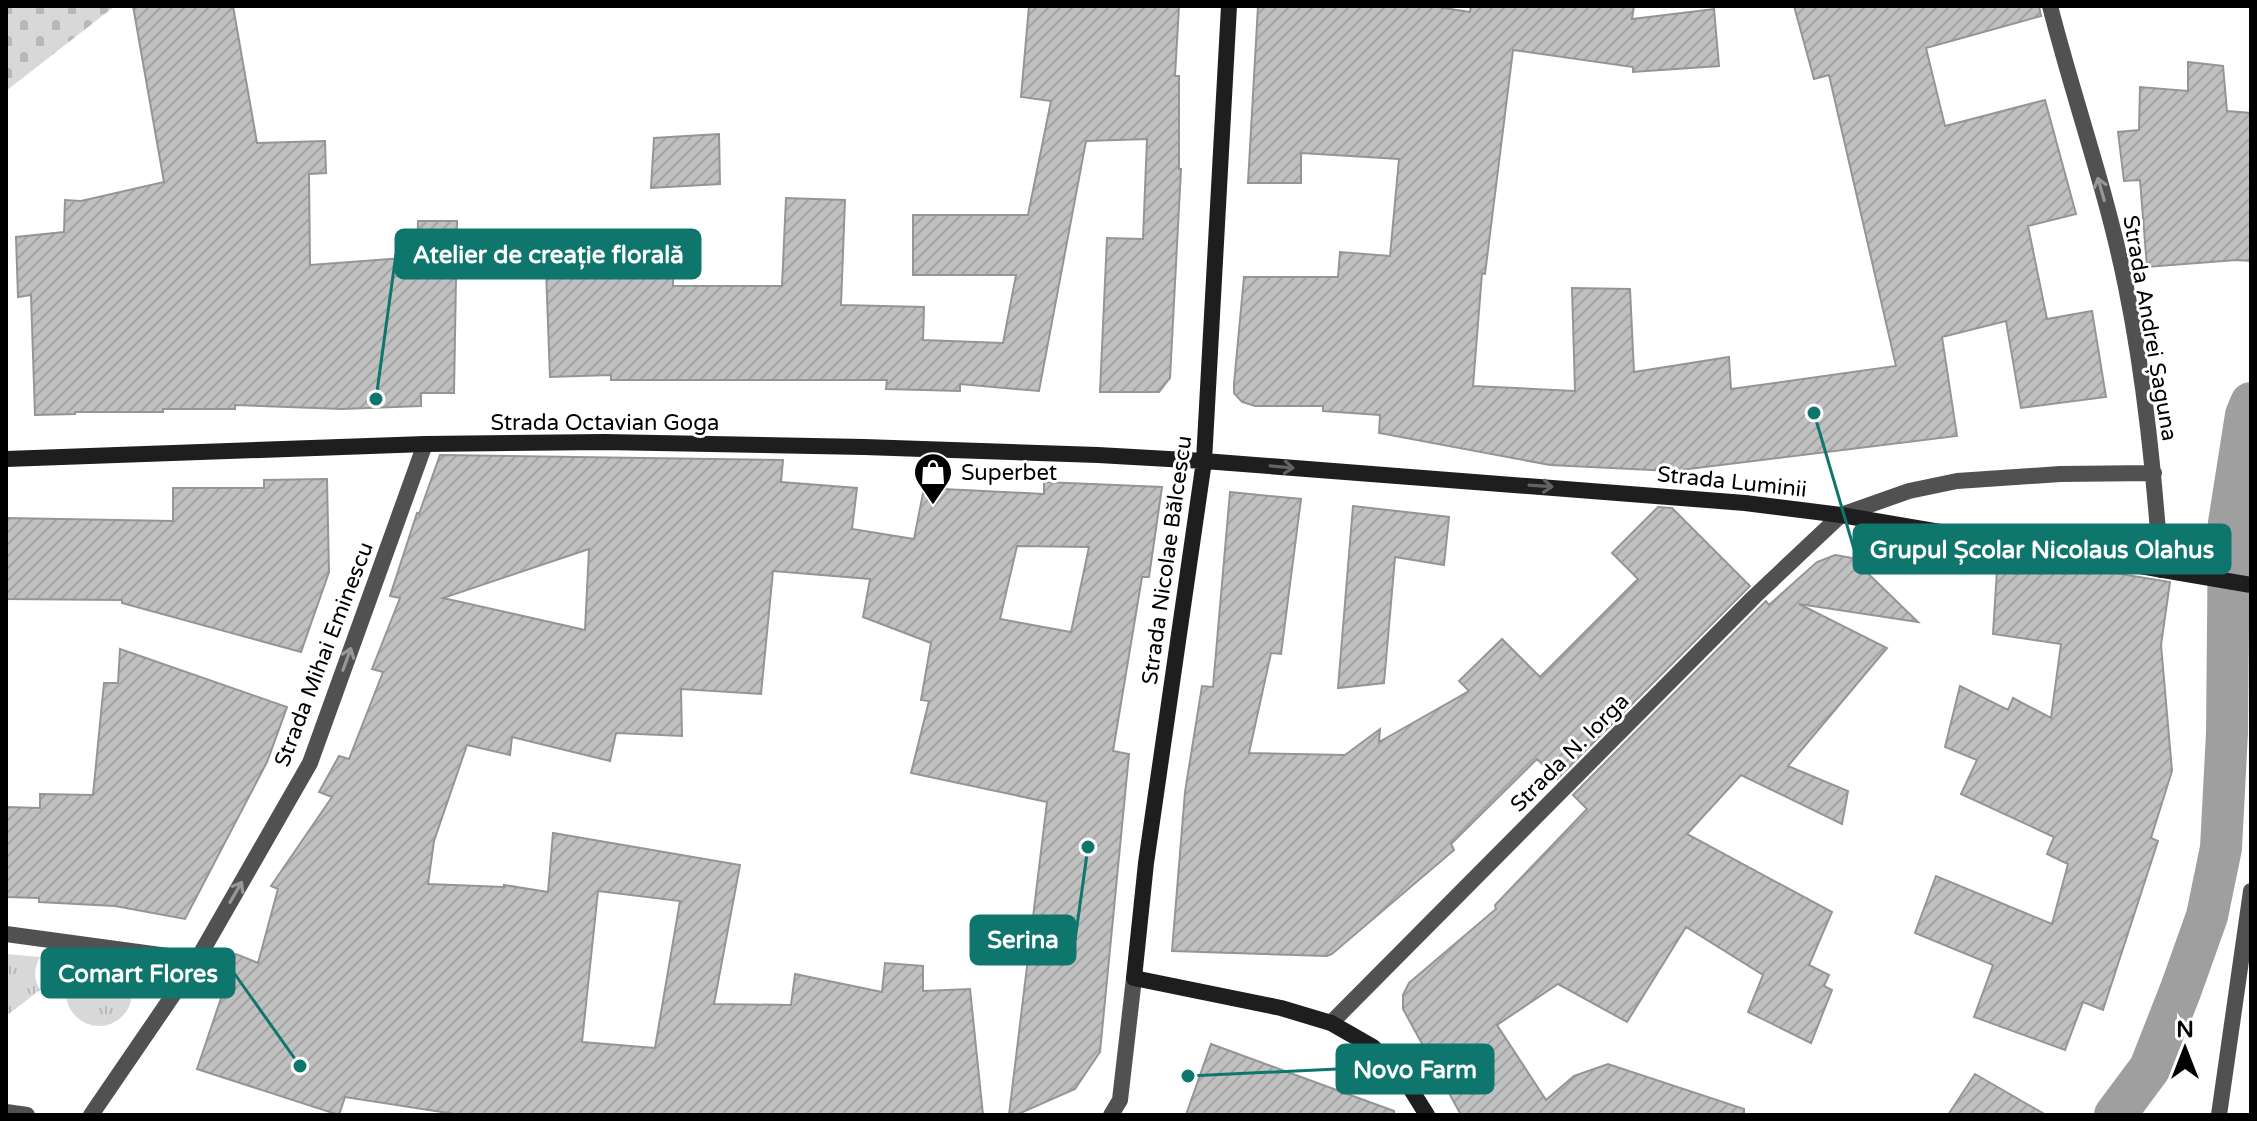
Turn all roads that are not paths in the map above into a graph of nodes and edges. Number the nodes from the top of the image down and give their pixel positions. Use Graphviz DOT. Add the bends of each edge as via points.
graph roads {
  1 [pos="1229,6"];
  2 [pos="2050,6"];
  3 [pos="425,444"];
  4 [pos="6,459"];
  5 [pos="1204,461"];
  6 [pos="2154,473"];
  7 [pos="1841,515"];
  8 [pos="2161,570"];
  9 [pos="2249,584"];
  10 [pos="2251,891"];
  11 [pos="6,934"];
  12 [pos="197,960"];
  13 [pos="1134,978"];
  14 [pos="1331,1023"];
  15 [pos="6,1112"];
  16 [pos="27,1115"];
  17 [pos="91,1115"];
  18 [pos="1111,1115"];
  19 [pos="1427,1115"];
  20 [pos="2219,1115"];
  1 -- 5 [label="street, Strada Nicolae Bălcescu"];
  6 -- 2 [label="street, Strada Andrei Șaguna, one-way" via="2126,286"];
  3 -- 4 [label="street, Strada Octavian Goga"];
  3 -- 5 [label="street, Strada Octavian Goga" via="834,446"];
  12 -- 3 [label="street, Strada Mihai Eminescu, one-way" via="310,763"];
  5 -- 7 [label="street, Strada Luminii, one-way"];
  5 -- 13 [label="street, Strada Nicolae Bălcescu"];
  6 -- 7 [label="street" via="1957,481"];
  6 -- 8 [label="street, Strada Andrei Șaguna"];
  7 -- 8 [label="street, Strada Luminii"];
  7 -- 14 [label="street, Strada N. Iorga" via="1764,586"];
  8 -- 9 [label="street, Strada Luminii"];
  10 -- 20 [label="street"];
  11 -- 12 [label="street"];
  12 -- 17 [label="street, Strada Mihai Eminescu"];
  13 -- 14 [label="street"];
  13 -- 18 [label="street, Strada Nicolae Bălcescu" via="1120,1100"];
  14 -- 19 [label="street" via="1373,1047 1407,1083"];
  15 -- 16 [label="street"];
}
